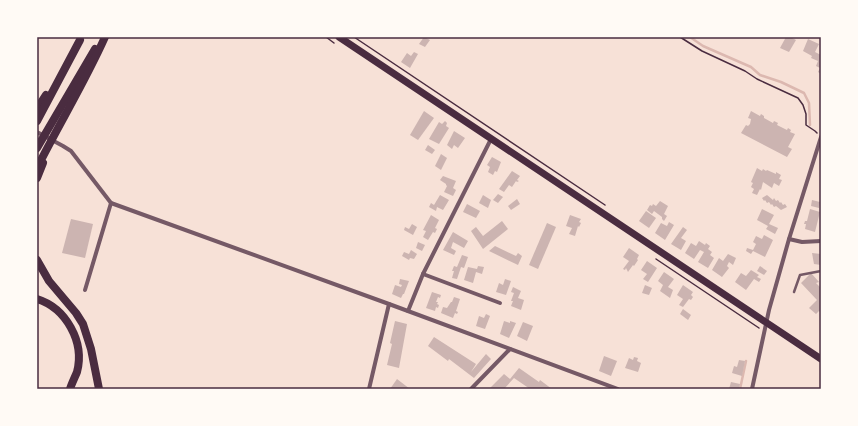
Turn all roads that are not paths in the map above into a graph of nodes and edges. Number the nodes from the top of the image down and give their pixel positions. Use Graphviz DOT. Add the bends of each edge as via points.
graph roads {
  1 [pos="104,37"];
  2 [pos="339,37"];
  3 [pos="81,39"];
  4 [pos="37,109"];
  5 [pos="37,121"];
  6 [pos="52,130"];
  7 [pos="37,132"];
  8 [pos="821,138"];
  9 [pos="491,139"];
  10 [pos="37,148"];
  11 [pos="44,156"];
  12 [pos="37,168"];
  13 [pos="37,178"];
  14 [pos="111,203"];
  15 [pos="789,239"];
  16 [pos="821,241"];
  17 [pos="37,260"];
  18 [pos="821,270"];
  19 [pos="423,274"];
  20 [pos="85,290"];
  21 [pos="794,292"];
  22 [pos="37,299"];
  23 [pos="500,303"];
  24 [pos="389,304"];
  25 [pos="408,311"];
  26 [pos="766,322"];
  27 [pos="510,349"];
  28 [pos="821,359"];
  29 [pos="70,389"];
  30 [pos="99,389"];
  31 [pos="369,389"];
  32 [pos="471,389"];
  33 [pos="618,389"];
  34 [pos="752,389"];
  1 -- 6 [label="highway" via="93,64"];
  2 -- 9 [label="main road"];
  3 -- 4 [label="highway"];
  3 -- 5 [label="highway"];
  6 -- 10 [label="highway"];
  6 -- 11 [label="highway"];
  7 -- 14 [label="street" via="71,151"];
  8 -- 15 [label="street"];
  9 -- 19 [label="street"];
  9 -- 26 [label="main road"];
  11 -- 12 [label="highway"];
  11 -- 13 [label="highway"];
  14 -- 20 [label="street"];
  14 -- 24 [label="street"];
  15 -- 16 [label="street" via="802,242"];
  15 -- 26 [label="street"];
  17 -- 30 [label="highway" via="49,281 83,324"];
  18 -- 21 [label="lane" via="800,275"];
  19 -- 23 [label="street"];
  19 -- 25 [label="street"];
  22 -- 29 [label="highway" via="55,307 69,323 76,339 79,354 77,371"];
  24 -- 25 [label="street"];
  24 -- 31 [label="street"];
  25 -- 27 [label="street"];
  26 -- 28 [label="main road"];
  26 -- 34 [label="street"];
  27 -- 32 [label="street"];
  27 -- 33 [label="street"];
}
